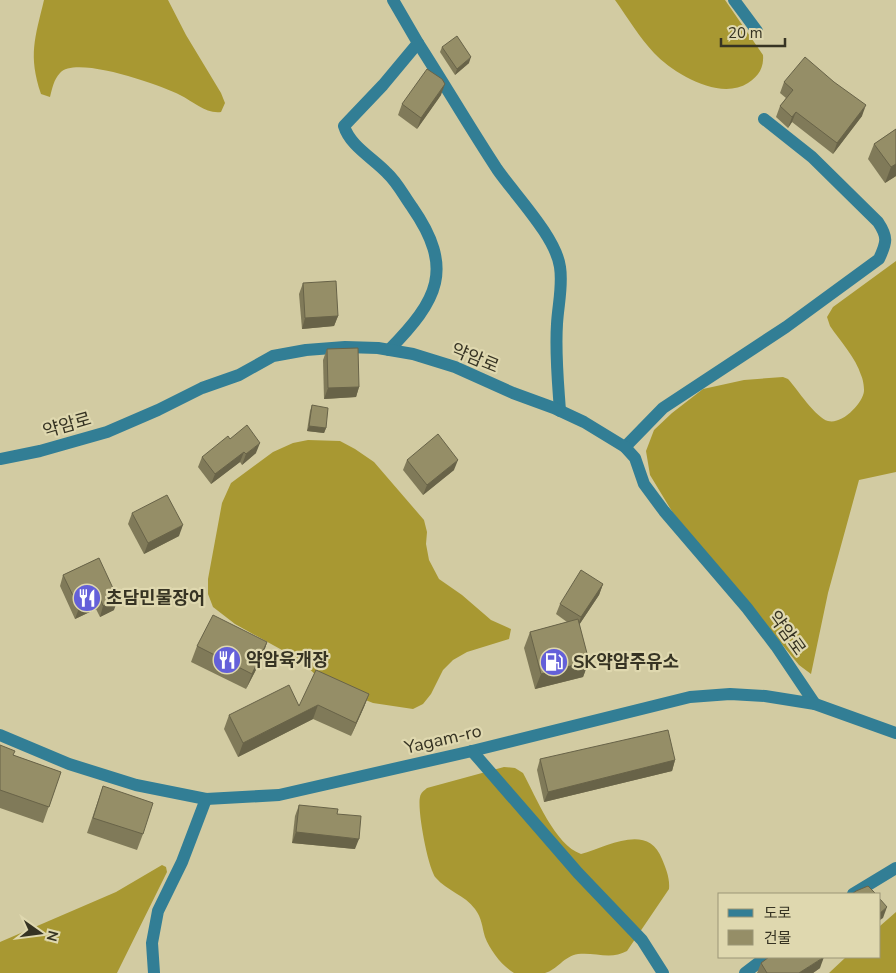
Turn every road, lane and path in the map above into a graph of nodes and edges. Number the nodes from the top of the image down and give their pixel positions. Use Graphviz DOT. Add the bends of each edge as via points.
graph roads {
  1 [pos="393,0"];
  2 [pos="734,0"];
  3 [pos="757,31"];
  4 [pos="418,44"];
  5 [pos="764,119"];
  6 [pos="389,350"];
  7 [pos="560,411"];
  8 [pos="625,447"];
  9 [pos="0,459"];
  10 [pos="815,704"];
  11 [pos="896,733"];
  12 [pos="0,735"];
  13 [pos="472,751"];
  14 [pos="206,799"];
  15 [pos="896,868"];
  16 [pos="854,893"];
  17 [pos="765,958"];
  18 [pos="154,973"];
  19 [pos="662,973"];
  20 [pos="745,973"];
  1 -- 4 [label="street"];
  2 -- 3 [label="street"];
  4 -- 6 [label="street" via="344,126 347,136 390,174 427,229 435,249 438,271 429,300 413,326"];
  4 -- 7 [label="street" via="557,256 561,286 555,354"];
  5 -- 8 [label="street" via="812,157 878,222 886,233 884,248 879,259 830,295 663,408"];
  6 -- 7 [label="street, 약암로" via="455,367"];
  6 -- 9 [label="street, 약암로" via="345,347 274,356 239,375 202,388 107,432"];
  7 -- 8 [label="street, 약암로"];
  8 -- 10 [label="street, 약암로" via="635,458 644,484 747,608"];
  10 -- 11 [label="street, Yagam-ro"];
  10 -- 13 [label="street, Yagam-ro" via="765,696 690,697"];
  12 -- 14 [label="street, Yagam-ro" via="69,764 128,782"];
  13 -- 14 [label="street, Yagam-ro" via="279,795"];
  13 -- 19 [label="street" via="578,873 642,940"];
  14 -- 18 [label="street" via="182,862 158,911 152,943"];
  15 -- 16 [label="street"];
  17 -- 20 [label="street"];
}
